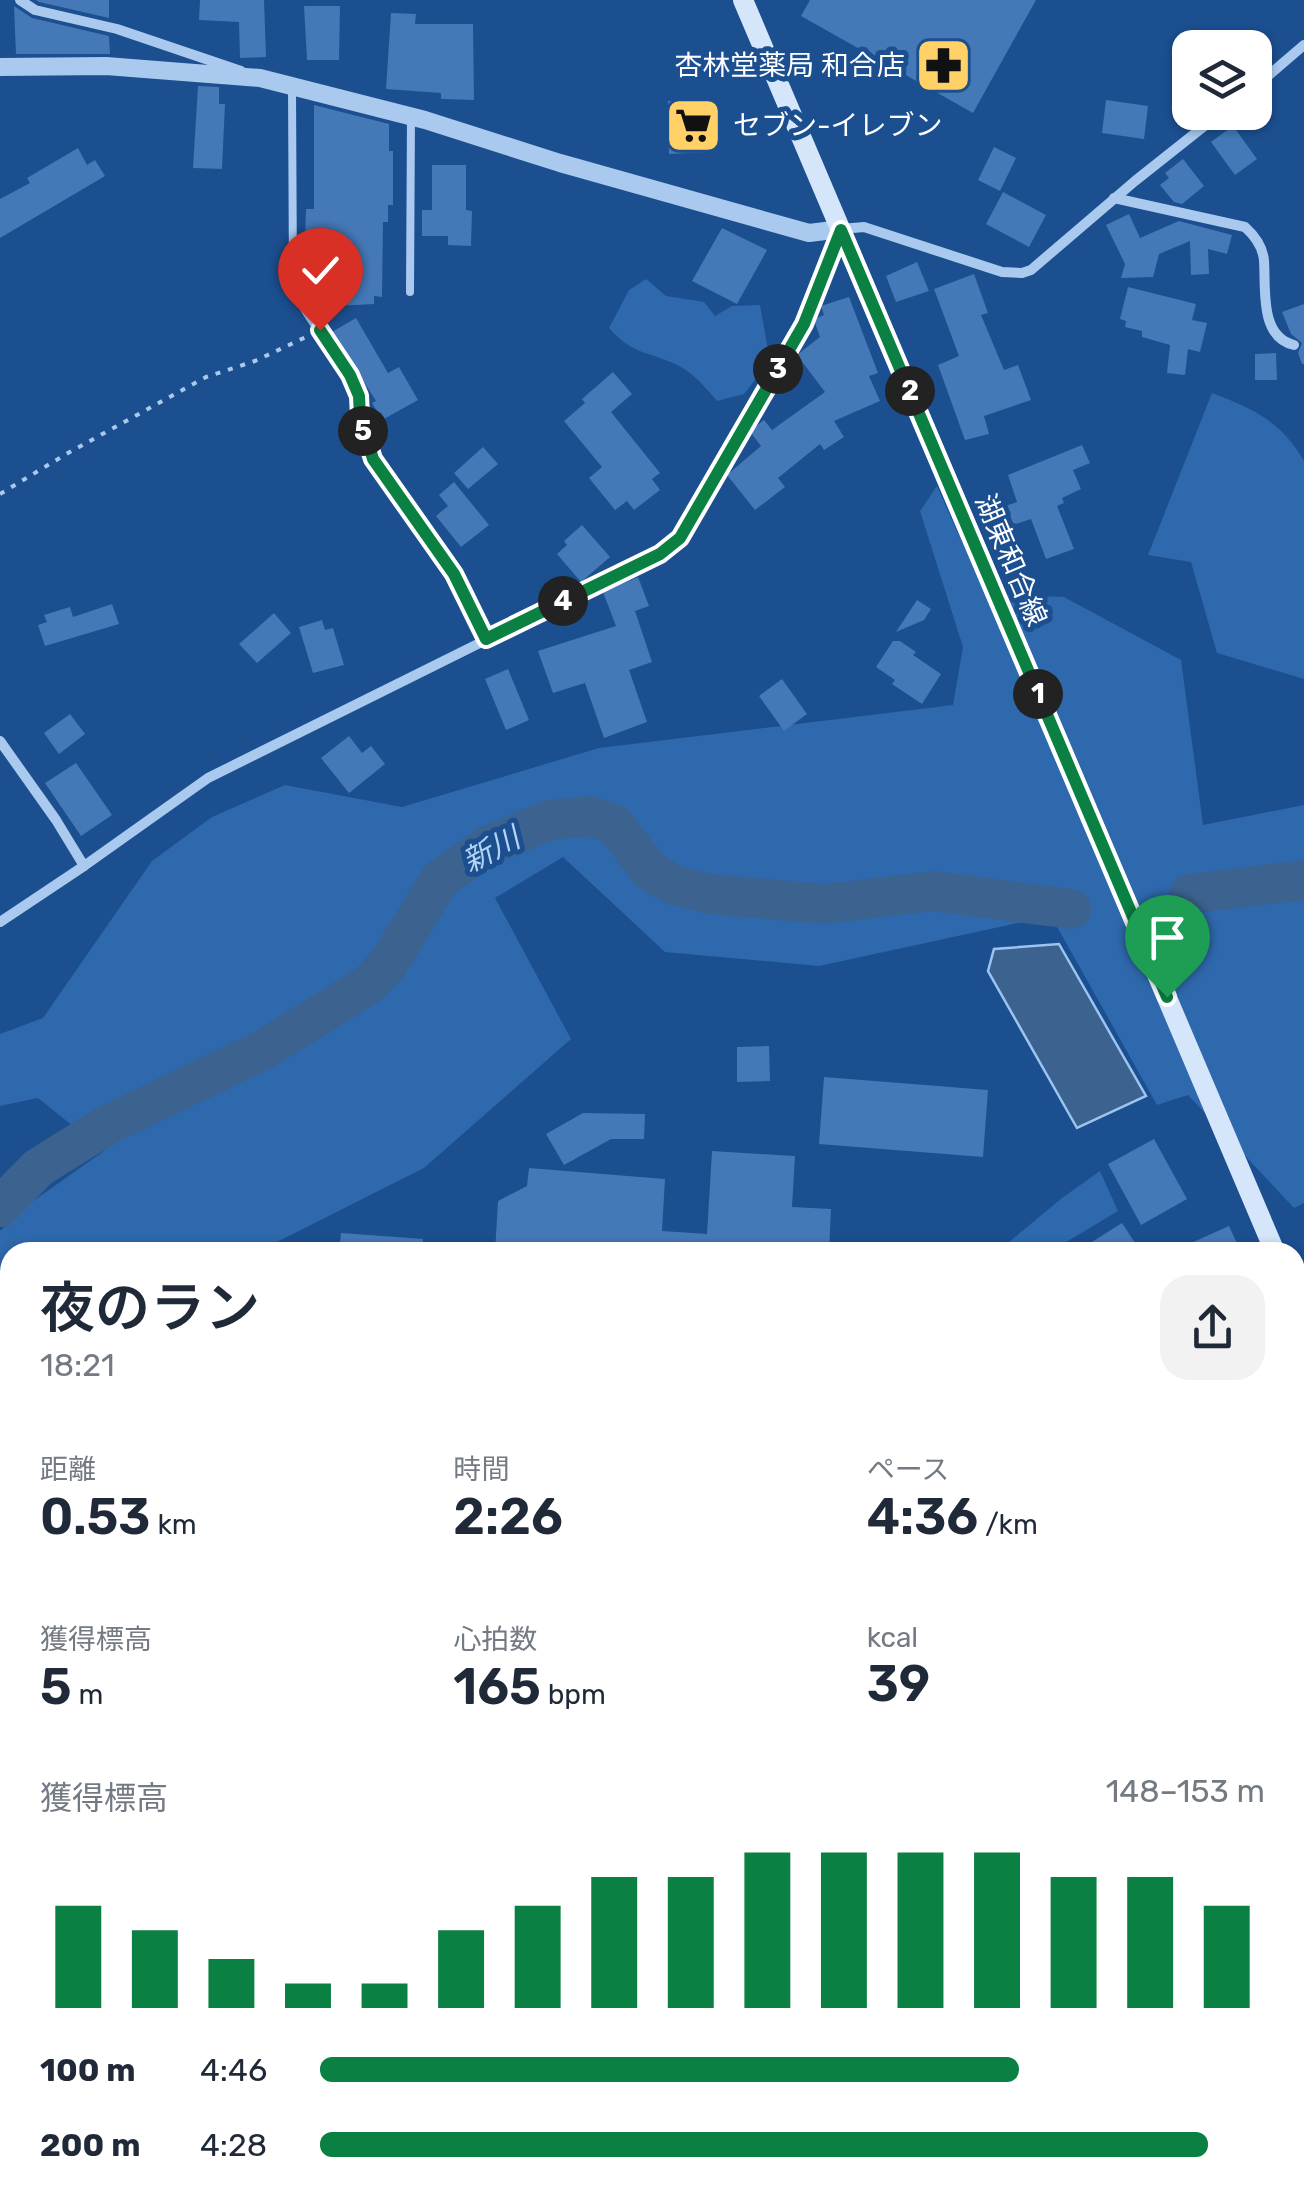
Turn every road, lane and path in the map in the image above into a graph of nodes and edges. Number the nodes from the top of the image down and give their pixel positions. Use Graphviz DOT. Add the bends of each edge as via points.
graph roads {
  1 [pos="20,0"];
  2 [pos="743,0"];
  3 [pos="1304,45"];
  4 [pos="0,67"];
  5 [pos="1272,72"];
  6 [pos="260,78"];
  7 [pos="292,84"];
  8 [pos="411,116"];
  9 [pos="1199,130"];
  10 [pos="1114,198"];
  11 [pos="841,230"];
  12 [pos="410,292"];
  13 [pos="320,330"];
  14 [pos="1294,345"];
  15 [pos="360,417"];
  16 [pos="0,494"];
  17 [pos="486,639"];
  18 [pos="0,741"];
  19 [pos="84,866"];
  20 [pos="0,922"];
  21 [pos="1271,1242"];
  1 -- 6 [label="street"];
  2 -- 11 [label="main road, 湖東和合線"];
  3 -- 5 [label="street"];
  4 -- 6 [label="street" via="106,66"];
  6 -- 7 [label="street"];
  7 -- 8 [label="street"];
  7 -- 13 [label="lane" via="293,282"];
  8 -- 11 [label="street" via="809,233"];
  8 -- 12 [label="lane"];
  9 -- 10 [label="street"];
  10 -- 11 [label="street" via="1022,274 864,227"];
  10 -- 14 [label="street" via="1245,226 1264,260 1263,299 1276,333"];
  11 -- 17 [label="street" via="804,324 680,538"];
  11 -- 21 [label="main road, 湖東和合線"];
  13 -- 15 [label="lane" via="350,375"];
  13 -- 16 [label="path" via="206,377"];
  15 -- 17 [label="path" via="373,459 454,574"];
  17 -- 19 [label="street" via="208,778"];
  18 -- 19 [label="street"];
  19 -- 20 [label="street"];
}
